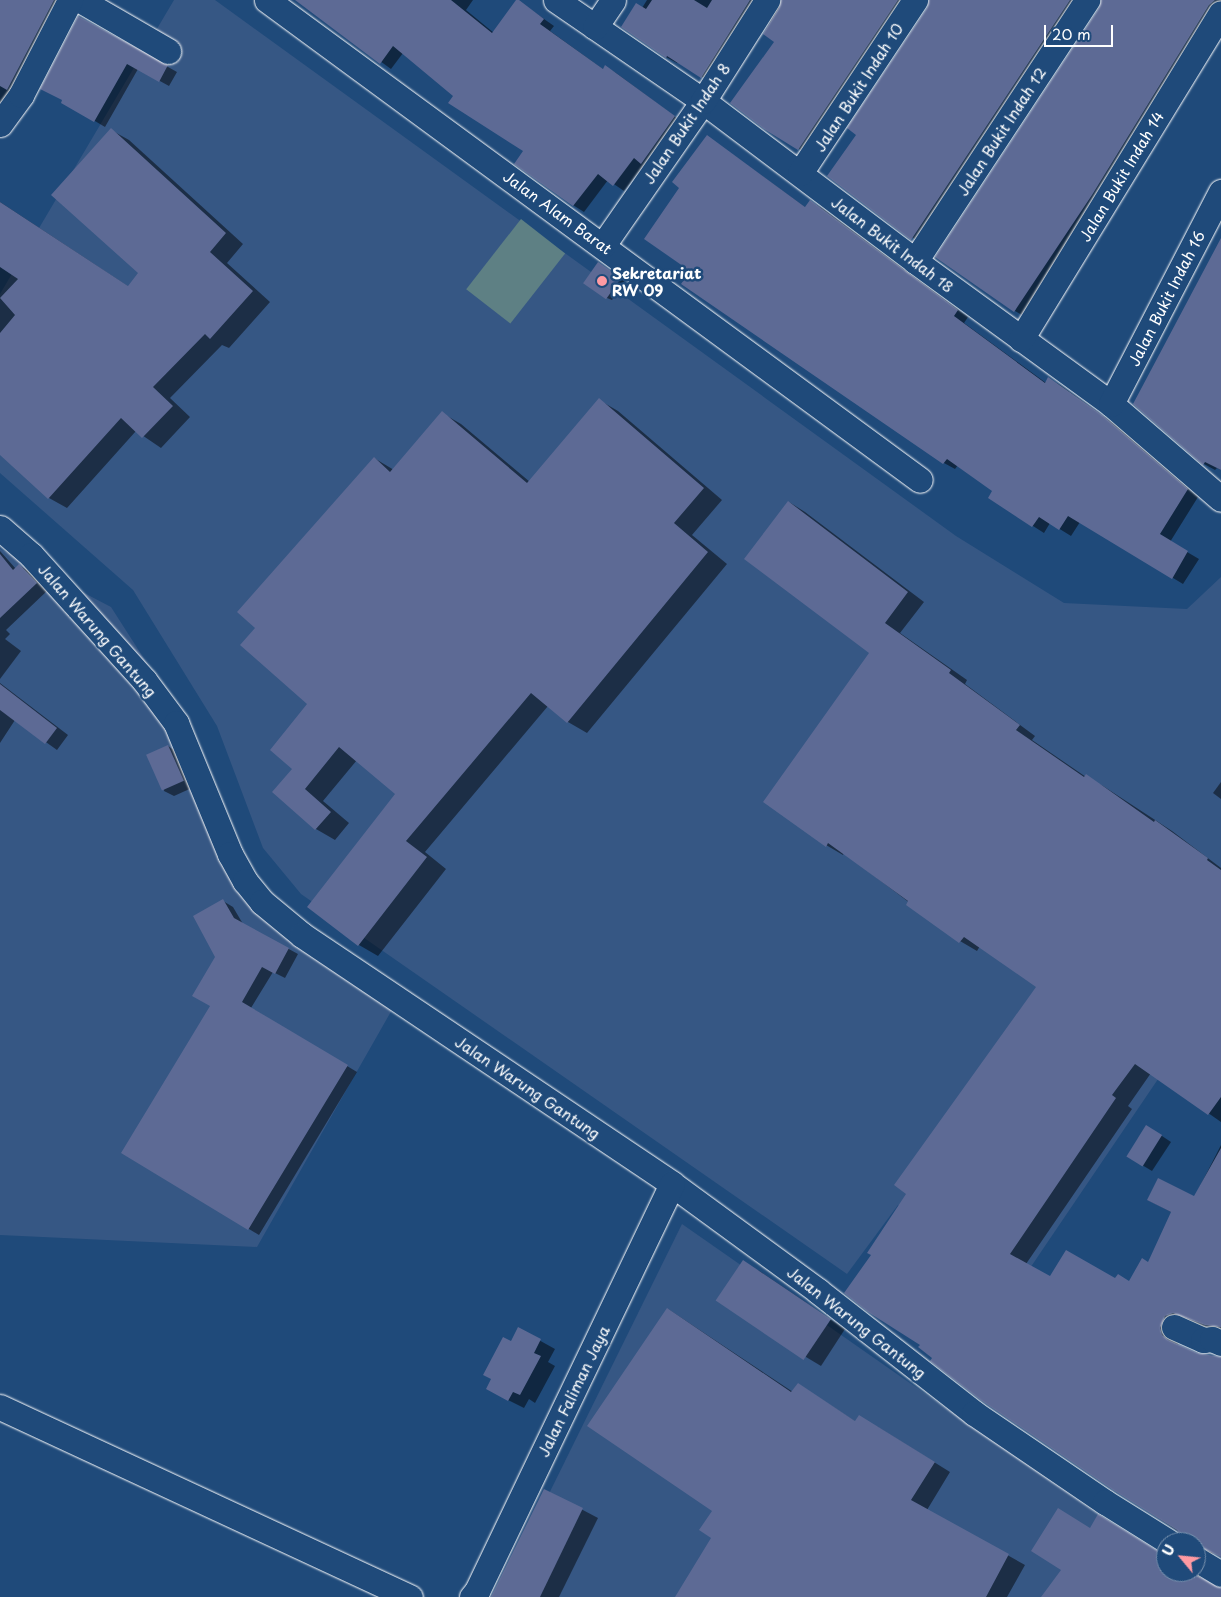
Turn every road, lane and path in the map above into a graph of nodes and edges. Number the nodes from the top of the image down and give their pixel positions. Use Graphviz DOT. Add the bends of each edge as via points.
graph roads {
  1 [pos="70,0"];
  2 [pos="80,0"];
  3 [pos="267,0"];
  4 [pos="556,0"];
  5 [pos="613,0"];
  6 [pos="767,0"];
  7 [pos="915,0"];
  8 [pos="1087,0"];
  9 [pos="1221,13"];
  10 [pos="596,27"];
  11 [pos="168,51"];
  12 [pos="703,101"];
  13 [pos="0,124"];
  14 [pos="800,173"];
  15 [pos="1221,192"];
  16 [pos="603,245"];
  17 [pos="915,261"];
  18 [pos="1021,339"];
  19 [pos="1111,404"];
  20 [pos="920,480"];
  21 [pos="1221,499"];
  22 [pos="0,528"];
  23 [pos="672,1184"];
  24 [pos="1174,1327"];
  25 [pos="1221,1343"];
  26 [pos="0,1407"];
  27 [pos="1156,1534"];
  28 [pos="1206,1565"];
  29 [pos="1221,1574"];
  30 [pos="410,1597"];
  31 [pos="472,1597"];
  1 -- 13 [label="street" via="21,95"];
  2 -- 11 [label="street"];
  3 -- 16 [label="street, Jalan Alam Barat"];
  4 -- 10 [label="street, Jalan Bukit Indah 18"];
  5 -- 10 [label="street"];
  6 -- 12 [label="street, Jalan Bukit Indah 8"];
  7 -- 14 [label="street, Jalan Bukit Indah 10"];
  8 -- 17 [label="street, Jalan Bukit Indah 12"];
  9 -- 18 [label="street, Jalan Bukit Indah 14"];
  10 -- 12 [label="street, Jalan Bukit Indah 18"];
  12 -- 14 [label="street, Jalan Bukit Indah 18"];
  12 -- 16 [label="street, Jalan Bukit Indah 8"];
  14 -- 17 [label="street, Jalan Bukit Indah 18"];
  15 -- 19 [label="street, Jalan Bukit Indah 16"];
  16 -- 20 [label="street, Jalan Alam Barat"];
  17 -- 18 [label="street, Jalan Bukit Indah 18"];
  18 -- 19 [label="street, Jalan Bukit Indah 18"];
  19 -- 21 [label="street, Jalan Bukit Indah 18"];
  22 -- 23 [label="street, Jalan Warung Gantung" via="31,555 144,680 176,723 230,854 262,902 302,935"];
  23 -- 27 [label="street, Jalan Warung Gantung" via="818,1291 974,1412"];
  23 -- 31 [label="street, Jalan Faliman Jaya"];
  24 -- 25 [label="street" via="1203,1340"];
  26 -- 30 [label="street"];
  28 -- 29 [label="street"];
}
